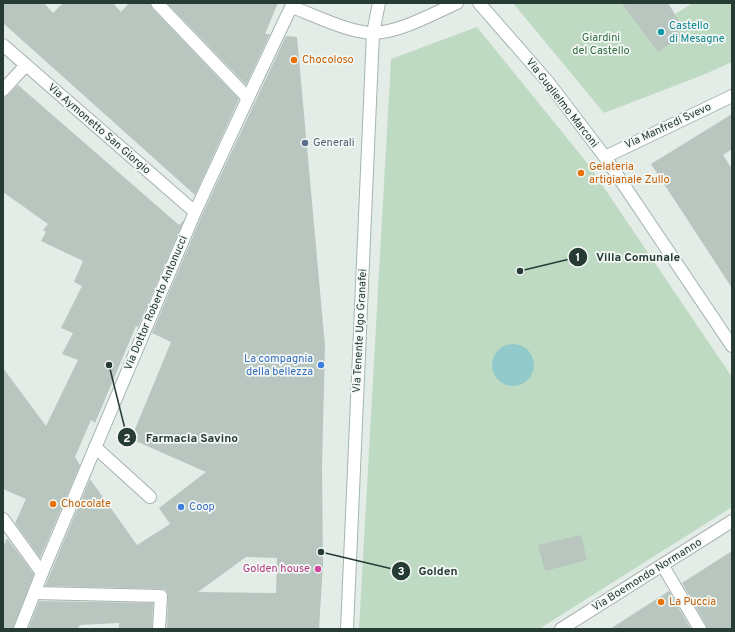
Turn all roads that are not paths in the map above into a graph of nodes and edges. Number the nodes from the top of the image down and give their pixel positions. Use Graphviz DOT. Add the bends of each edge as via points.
graph roads {
  1 [pos="157,3"];
  2 [pos="379,3"];
  3 [pos="457,3"];
  4 [pos="479,3"];
  5 [pos="292,5"];
  6 [pos="373,33"];
  7 [pos="3,45"];
  8 [pos="26,65"];
  9 [pos="3,90"];
  10 [pos="732,96"];
  11 [pos="248,98"];
  12 [pos="605,156"];
  13 [pos="195,212"];
  14 [pos="732,346"];
  15 [pos="95,447"];
  16 [pos="150,497"];
  17 [pos="3,519"];
  18 [pos="732,521"];
  19 [pos="663,566"];
  20 [pos="42,574"];
  21 [pos="35,593"];
  22 [pos="20,629"];
  23 [pos="159,629"];
  24 [pos="347,629"];
  25 [pos="561,629"];
  26 [pos="700,629"];
  1 -- 11 [label="main road"];
  2 -- 6 [label="main road, Via Tenente Ugo Granafei"];
  3 -- 6 [label="main road" via="399,28"];
  4 -- 12 [label="main road, Via Guglielmo Marconi" via="548,82"];
  5 -- 6 [label="main road" via="350,29"];
  5 -- 11 [label="main road, Via Dottor Roberto Antonucci"];
  6 -- 24 [label="main road, Via Tenente Ugo Granafei"];
  7 -- 8 [label="main road, Via Aymonetto San Giorgio"];
  8 -- 9 [label="main road"];
  8 -- 13 [label="main road, Via Aymonetto San Giorgio"];
  10 -- 12 [label="main road, Via Manfredi Svevo"];
  11 -- 13 [label="main road, Via Dottor Roberto Antonucci"];
  12 -- 14 [label="main road, Via Guglielmo Marconi"];
  13 -- 15 [label="main road, Via Dottor Roberto Antonucci"];
  15 -- 16 [label="main road"];
  15 -- 20 [label="main road, Via Dottor Roberto Antonucci"];
  17 -- 20 [label="main road"];
  18 -- 19 [label="main road, Via Boemondo Normanno"];
  19 -- 25 [label="main road, Via Boemondo Normanno"];
  19 -- 26 [label="main road"];
  20 -- 21 [label="main road, Via Dottor Roberto Antonucci"];
  21 -- 22 [label="main road, Via Dottor Roberto Antonucci"];
  21 -- 23 [label="main road" via="160,596"];
}
